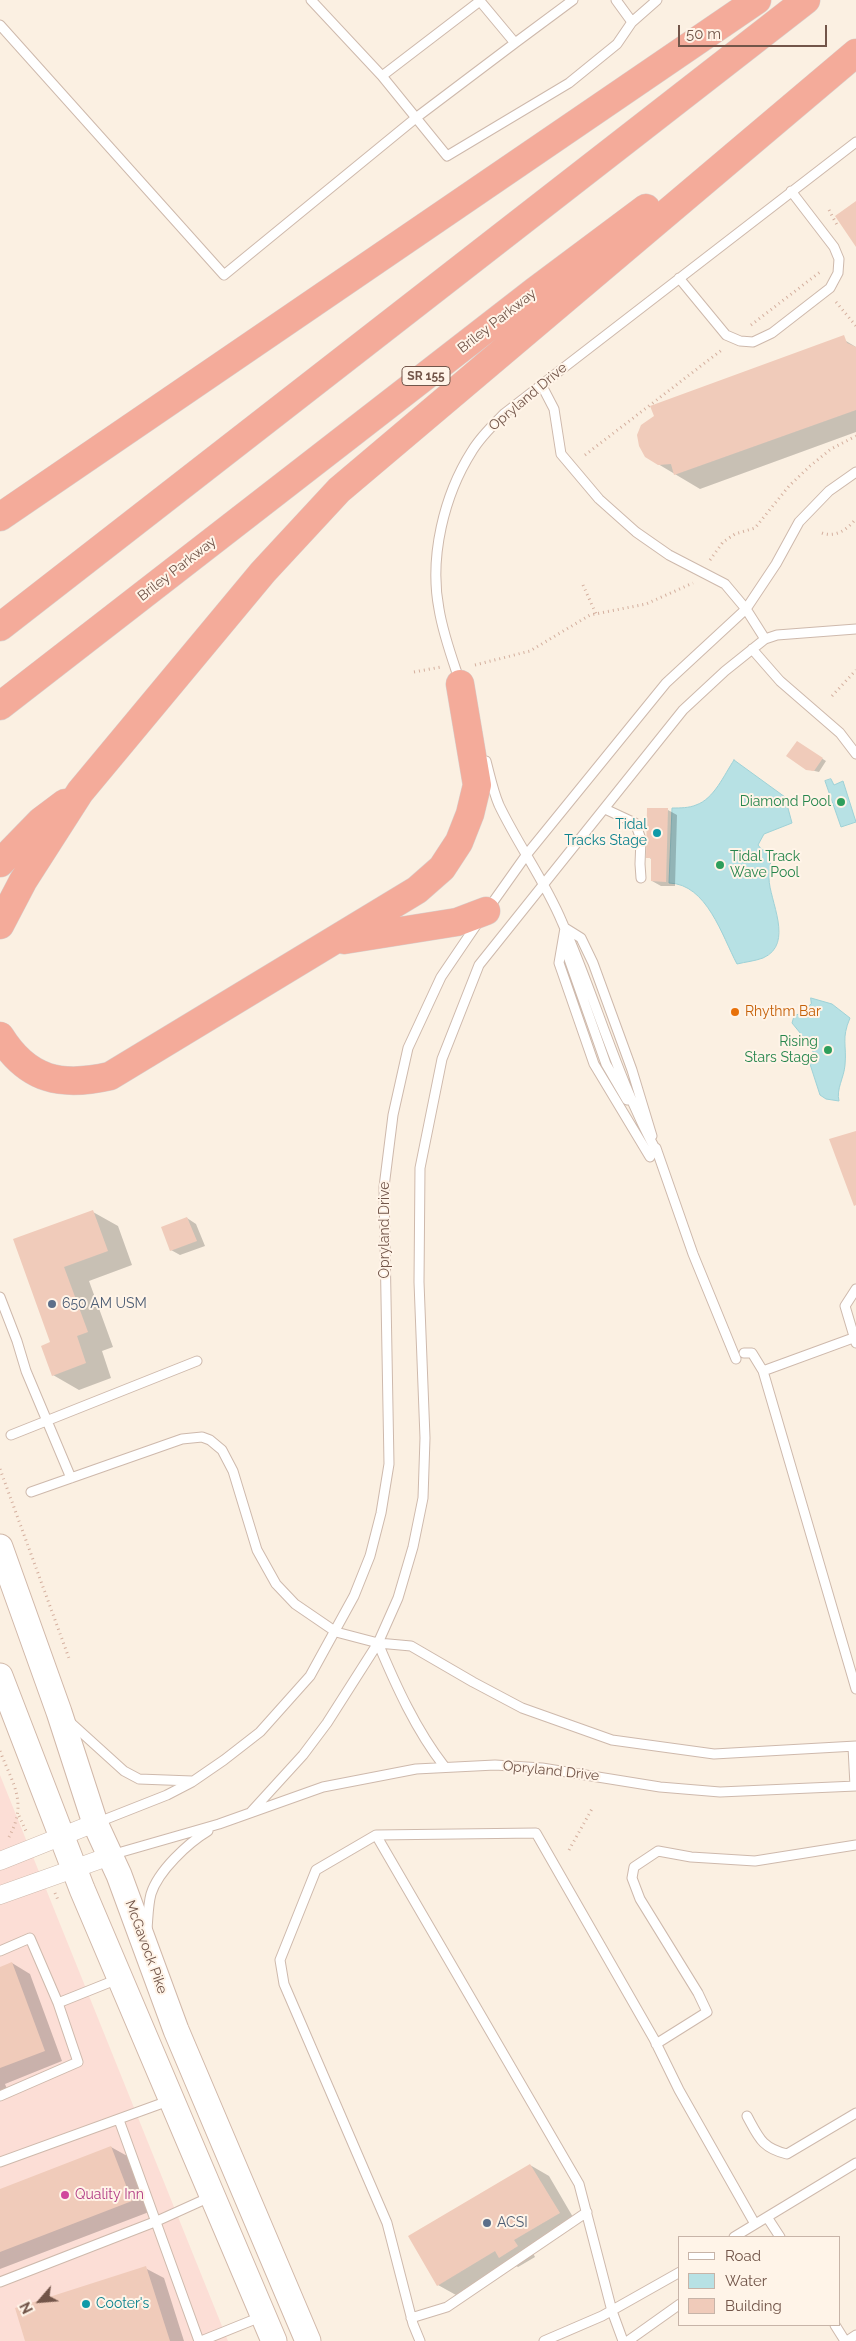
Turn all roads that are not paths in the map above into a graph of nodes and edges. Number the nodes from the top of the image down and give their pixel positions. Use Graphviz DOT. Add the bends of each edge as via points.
graph roads {
  1 [pos="311,0"];
  2 [pos="573,0"];
  3 [pos="616,0"];
  4 [pos="656,0"];
  5 [pos="757,0"];
  6 [pos="806,0"];
  7 [pos="632,22"];
  8 [pos="0,25"];
  9 [pos="515,43"];
  10 [pos="856,52"];
  11 [pos="382,76"];
  12 [pos="417,118"];
  13 [pos="856,142"];
  14 [pos="791,191"];
  15 [pos="679,278"];
  16 [pos="541,384"];
  17 [pos="856,472"];
  18 [pos="0,517"];
  19 [pos="746,609"];
  20 [pos="0,627"];
  21 [pos="856,629"];
  22 [pos="765,639"];
  23 [pos="752,649"];
  24 [pos="458,676"];
  25 [pos="0,706"];
  26 [pos="481,747"];
  27 [pos="856,754"];
  28 [pos="484,756"];
  29 [pos="80,792"];
  30 [pos="605,809"];
  31 [pos="527,854"];
  32 [pos="0,863"];
  33 [pos="641,878"];
  34 [pos="24,881"];
  35 [pos="545,884"];
  36 [pos="0,901"];
  37 [pos="486,911"];
  38 [pos="0,926"];
  39 [pos="565,928"];
  40 [pos="562,940"];
  41 [pos="328,943"];
  42 [pos="0,1036"];
  43 [pos="640,1122"];
  44 [pos="654,1156"];
  45 [pos="856,1289"];
  46 [pos="0,1297"];
  47 [pos="855,1339"];
  48 [pos="744,1353"];
  49 [pos="736,1358"];
  50 [pos="198,1361"];
  51 [pos="763,1371"];
  52 [pos="47,1421"];
  53 [pos="10,1435"];
  54 [pos="71,1478"];
  55 [pos="31,1492"];
  56 [pos="0,1547"];
  57 [pos="336,1632"];
  58 [pos="378,1643"];
  59 [pos="0,1676"];
  60 [pos="856,1689"];
  61 [pos="59,1712"];
  62 [pos="854,1746"];
  63 [pos="444,1766"];
  64 [pos="192,1782"];
  65 [pos="856,1786"];
  66 [pos="251,1812"];
  67 [pos="96,1823"];
  68 [pos="219,1824"];
  69 [pos="376,1835"];
  70 [pos="61,1836"];
  71 [pos="856,1846"];
  72 [pos="110,1856"];
  73 [pos="0,1862"];
  74 [pos="73,1868"];
  75 [pos="0,1895"];
  76 [pos="147,1950"];
  77 [pos="0,1951"];
  78 [pos="120,1978"];
  79 [pos="58,2003"];
  80 [pos="656,2044"];
  81 [pos="0,2096"];
  82 [pos="172,2100"];
  83 [pos="856,2112"];
  84 [pos="747,2116"];
  85 [pos="119,2120"];
  86 [pos="0,2162"];
  87 [pos="856,2164"];
  88 [pos="213,2196"];
  89 [pos="587,2212"];
  90 [pos="767,2217"];
  91 [pos="157,2221"];
  92 [pos="755,2224"];
  93 [pos="736,2236"];
  94 [pos="777,2236"];
  95 [pos="678,2273"];
  96 [pos="0,2282"];
  97 [pos="678,2305"];
  98 [pos="612,2311"];
  99 [pos="263,2316"];
  100 [pos="411,2318"];
  101 [pos="836,2326"];
  102 [pos="856,2335"];
  103 [pos="200,2341"];
  104 [pos="274,2341"];
  105 [pos="308,2341"];
  106 [pos="420,2341"];
  107 [pos="544,2341"];
  108 [pos="623,2341"];
  109 [pos="628,2341"];
  110 [pos="846,2341"];
  1 -- 11 [label="lane"];
  2 -- 9 [label="lane"];
  3 -- 7 [label="lane"];
  4 -- 7 [label="lane"];
  5 -- 18 [label="highway"];
  6 -- 20 [label="highway"];
  7 -- 12 [label="lane" via="617,44 569,83 447,156"];
  8 -- 12 [label="lane" via="224,275"];
  9 -- 11 [label="lane" via="480,1"];
  9 -- 12 [label="lane"];
  10 -- 25 [label="highway, Briley Parkway / SR 155" via="535,291"];
  10 -- 29 [label="highway" via="339,490 263,572"];
  11 -- 12 [label="lane"];
  13 -- 14 [label="lane, Opryland Drive"];
  14 -- 15 [label="lane, Opryland Drive"];
  14 -- 15 [label="lane" via="834,247 839,259 838,273 830,288 772,333 753,342 726,335"];
  15 -- 16 [label="lane, Opryland Drive"];
  16 -- 19 [label="lane" via="554,409 561,454 599,499 636,532 669,555 725,584"];
  16 -- 24 [label="lane, Opryland Drive" via="505,413 476,445 457,481 439,538 438,607"];
  17 -- 19 [label="lane, Opryland Drive" via="829,490 800,522"];
  19 -- 22 [label="lane"];
  19 -- 31 [label="lane, Opryland Drive" via="666,683"];
  21 -- 22 [label="lane, Opryland Drive" via="777,635"];
  22 -- 23 [label="lane, Opryland Drive"];
  23 -- 27 [label="lane" via="780,681 840,733"];
  23 -- 30 [label="lane, Opryland Drive" via="683,710"];
  24 -- 26 [label="lane, Opryland Drive"];
  24 -- 41 [label="highway" via="477,785 459,842 442,868 417,890"];
  28 -- 31 [label="lane" via="498,803"];
  29 -- 32 [label="highway" via="41,821"];
  29 -- 34 [label="highway"];
  30 -- 33 [label="lane" via="635,823 641,839"];
  30 -- 35 [label="lane, Opryland Drive"];
  31 -- 35 [label="lane"];
  31 -- 37 [label="lane, Opryland Drive"];
  34 -- 36 [label="highway"];
  34 -- 38 [label="highway"];
  35 -- 39 [label="lane"];
  35 -- 58 [label="lane, Opryland Drive" via="479,965 442,1059 420,1168 419,1282 425,1438 423,1498 398,1598"];
  37 -- 41 [label="highway" via="457,922"];
  37 -- 57 [label="lane, Opryland Drive" via="441,977 408,1048 395,1105 384,1187 389,1464 370,1556"];
  39 -- 40 [label="lane"];
  39 -- 43 [label="lane"];
  39 -- 44 [label="lane" via="581,938 593,963 632,1070"];
  40 -- 43 [label="lane" via="606,1064"];
  40 -- 44 [label="lane" via="559,963 594,1064"];
  41 -- 42 [label="highway" via="110,1076 86,1081 56,1081 25,1066"];
  43 -- 44 [label="lane"];
  44 -- 49 [label="lane"];
  45 -- 47 [label="lane" via="845,1306"];
  46 -- 52 [label="lane"];
  47 -- 51 [label="lane"];
  48 -- 51 [label="lane" via="756,1357"];
  50 -- 52 [label="lane"];
  51 -- 60 [label="lane"];
  52 -- 53 [label="lane"];
  52 -- 54 [label="lane"];
  54 -- 55 [label="lane"];
  54 -- 57 [label="lane" via="182,1438 210,1440 222,1450 233,1471 257,1550 276,1584 295,1604"];
  56 -- 61 [label="street, McGavock Pike"];
  57 -- 58 [label="lane"];
  57 -- 64 [label="lane, Opryland Drive" via="310,1676 260,1732"];
  58 -- 62 [label="lane" via="411,1646 522,1708 612,1740 714,1754"];
  58 -- 63 [label="lane" via="428,1746"];
  58 -- 66 [label="lane, Opryland Drive" via="303,1756"];
  59 -- 70 [label="street"];
  61 -- 64 [label="lane" via="124,1772 138,1779"];
  61 -- 67 [label="street, McGavock Pike"];
  62 -- 65 [label="lane"];
  63 -- 65 [label="lane, Opryland Drive" via="542,1768 660,1787 720,1792"];
  63 -- 66 [label="lane, Opryland Drive" via="323,1787"];
  64 -- 67 [label="lane, Opryland Drive"];
  66 -- 68 [label="lane, Opryland Drive"];
  67 -- 70 [label="street"];
  67 -- 72 [label="street, McGavock Pike"];
  68 -- 72 [label="lane, Opryland Drive"];
  68 -- 76 [label="lane" via="194,1840 159,1878 151,1894"];
  69 -- 80 [label="lane" via="536,1833"];
  69 -- 89 [label="lane" via="579,2184"];
  69 -- 100 [label="lane" via="316,1870 280,1960 284,1984 387,2223"];
  70 -- 73 [label="street"];
  70 -- 74 [label="street"];
  71 -- 80 [label="lane" via="755,1861 658,1851 634,1867 632,1878 640,1898 707,2012"];
  72 -- 74 [label="street"];
  72 -- 76 [label="street, McGavock Pike"];
  74 -- 75 [label="street"];
  74 -- 78 [label="street"];
  76 -- 105 [label="street, McGavock Pike" via="176,2030"];
  77 -- 79 [label="lane" via="30,1938"];
  78 -- 79 [label="lane"];
  78 -- 82 [label="street"];
  79 -- 81 [label="lane" via="78,2062"];
  80 -- 92 [label="lane"];
  82 -- 85 [label="lane"];
  82 -- 88 [label="street"];
  83 -- 84 [label="lane" via="787,2154 772,2151 760,2141"];
  85 -- 86 [label="lane"];
  85 -- 91 [label="lane"];
  87 -- 90 [label="lane"];
  88 -- 91 [label="lane"];
  88 -- 99 [label="street"];
  89 -- 98 [label="lane"];
  89 -- 100 [label="lane" via="447,2307"];
  90 -- 92 [label="lane"];
  90 -- 94 [label="lane"];
  91 -- 96 [label="lane"];
  91 -- 103 [label="lane"];
  92 -- 93 [label="lane"];
  95 -- 98 [label="lane"];
  97 -- 109 [label="lane"];
  98 -- 107 [label="lane"];
  98 -- 108 [label="lane"];
  99 -- 103 [label="lane"];
  99 -- 104 [label="street"];
  100 -- 106 [label="lane"];
  101 -- 110 [label="lane"];
  102 -- 110 [label="lane"];
}
